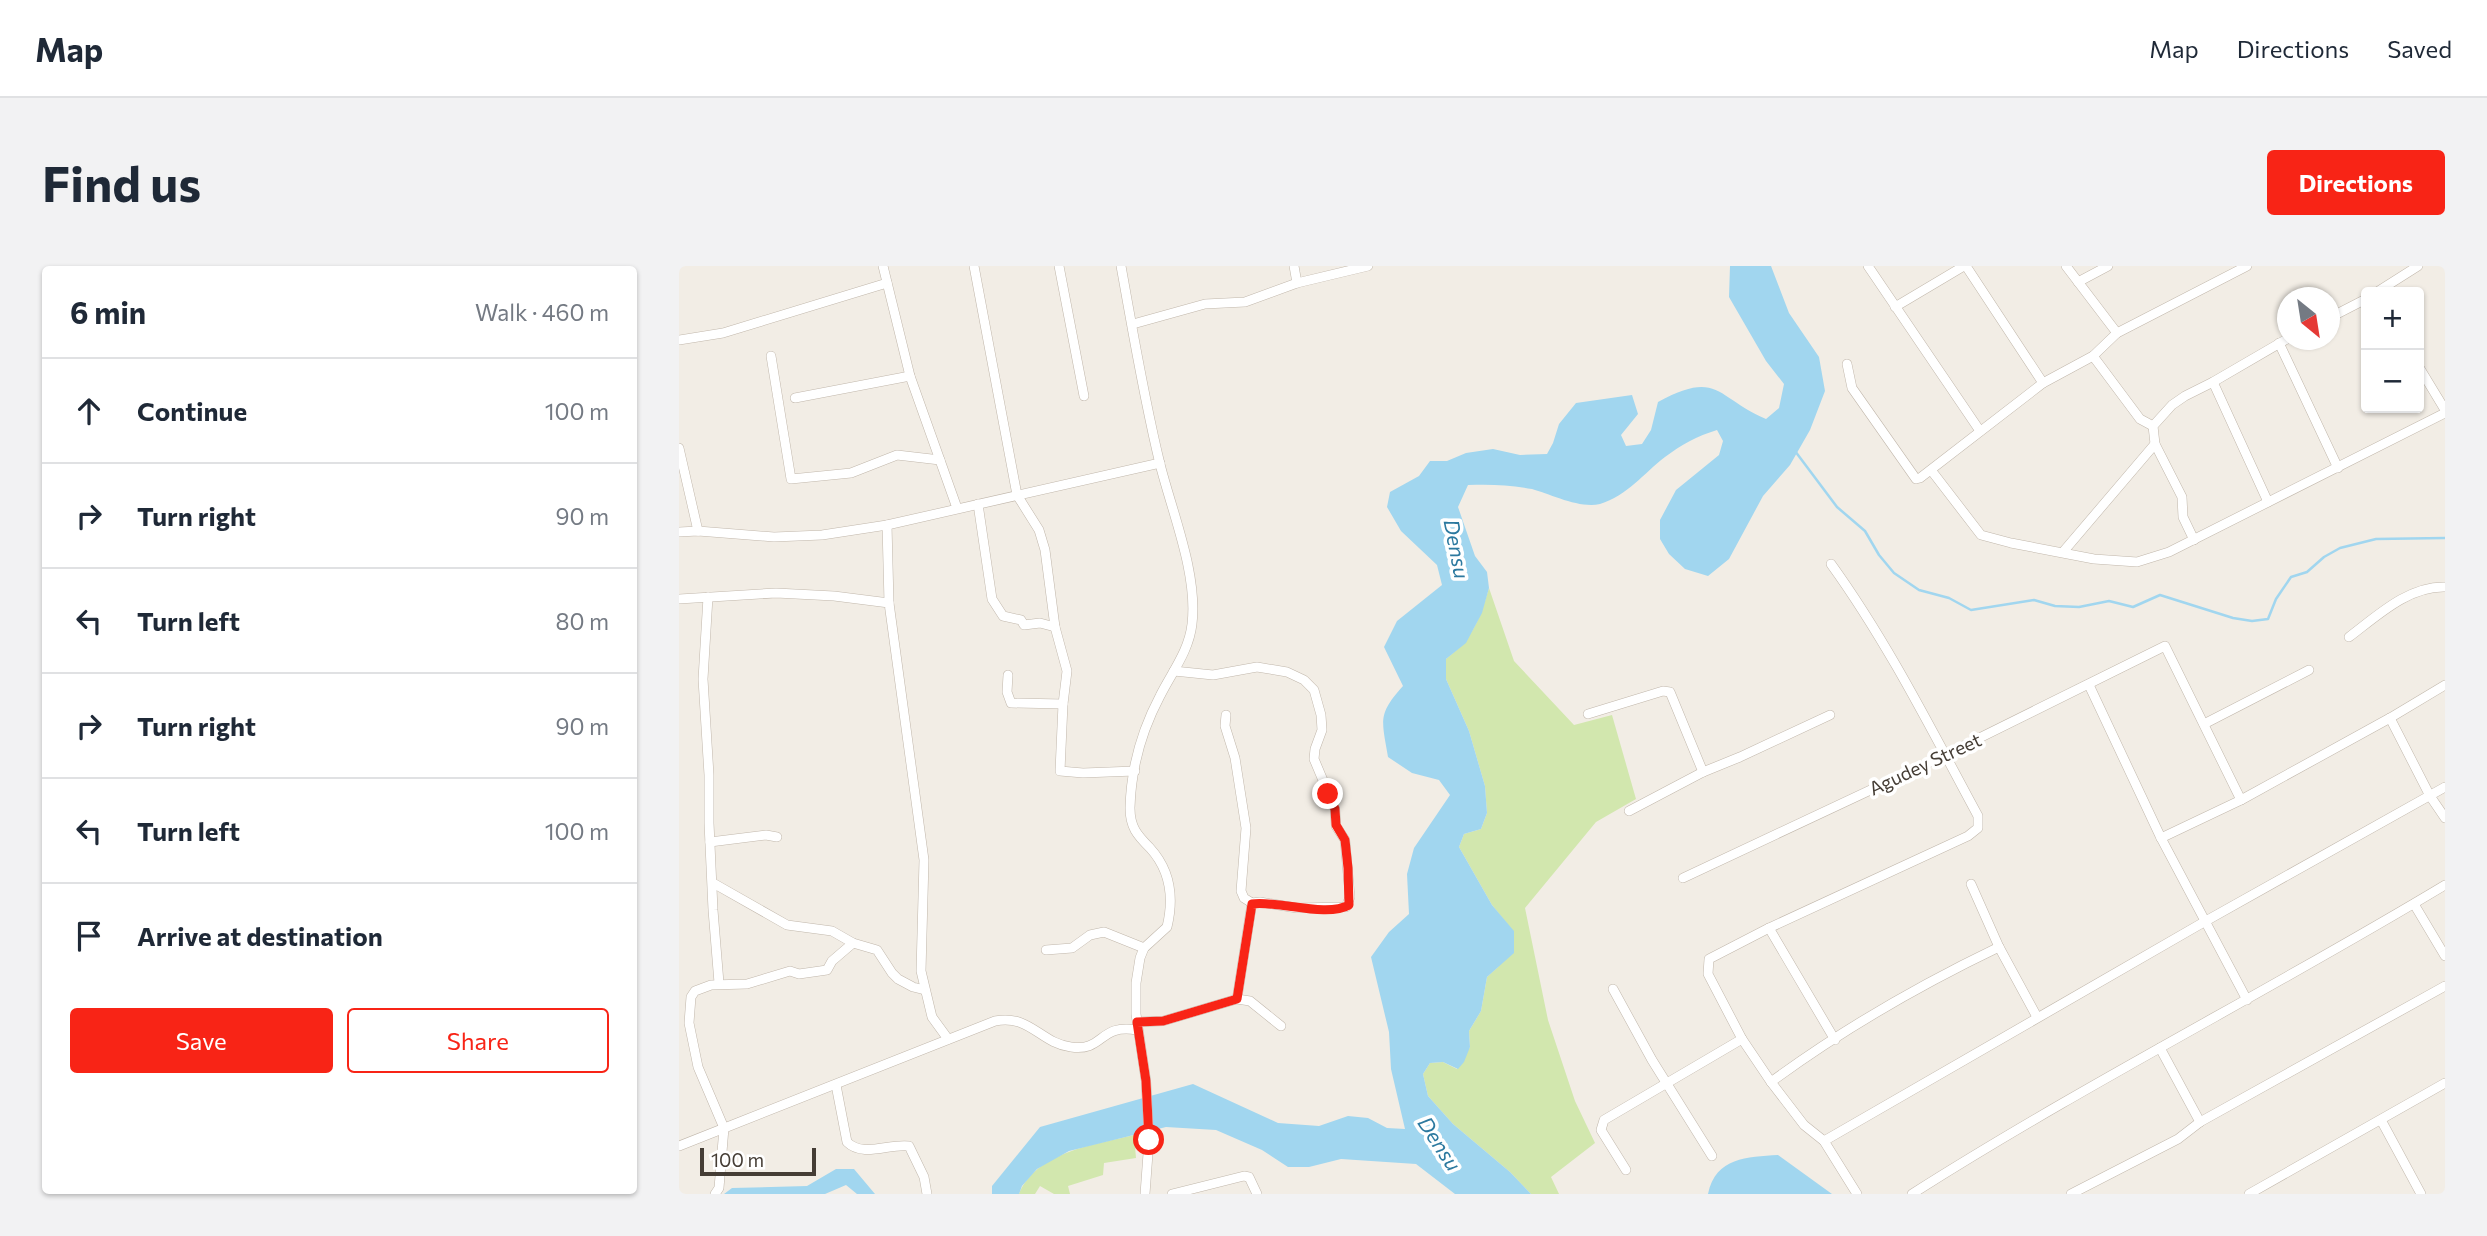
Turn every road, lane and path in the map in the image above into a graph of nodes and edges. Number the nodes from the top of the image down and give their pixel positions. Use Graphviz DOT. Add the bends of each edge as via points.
graph roads {
  1 [pos="883,266"];
  2 [pos="974,266"];
  3 [pos="1059,266"];
  4 [pos="1121,266"];
  5 [pos="1294,266"];
  6 [pos="1368,266"];
  7 [pos="1868,266"];
  8 [pos="1965,266"];
  9 [pos="2066,266"];
  10 [pos="2108,266"];
  11 [pos="2247,266"];
  12 [pos="2418,266"];
  13 [pos="2078,282"];
  14 [pos="887,283"];
  15 [pos="1297,283"];
  16 [pos="2385,287"];
  17 [pos="2361,302"];
  18 [pos="1895,307"];
  19 [pos="2340,312"];
  20 [pos="1133,324"];
  21 [pos="2117,332"];
  22 [pos="679,340"];
  23 [pos="2277,345"];
  24 [pos="2287,350"];
  25 [pos="771,356"];
  26 [pos="2093,356"];
  27 [pos="1847,364"];
  28 [pos="910,376"];
  29 [pos="2424,376"];
  30 [pos="2213,382"];
  31 [pos="2043,383"];
  32 [pos="1084,396"];
  33 [pos="795,398"];
  34 [pos="2445,412"];
  35 [pos="2154,426"];
  36 [pos="1980,431"];
  37 [pos="2155,444"];
  38 [pos="679,448"];
  39 [pos="940,460"];
  40 [pos="1160,463"];
  41 [pos="2338,468"];
  42 [pos="1931,470"];
  43 [pos="1017,495"];
  44 [pos="2268,502"];
  45 [pos="978,504"];
  46 [pos="957,508"];
  47 [pos="887,525"];
  48 [pos="698,531"];
  49 [pos="679,532"];
  50 [pos="2194,540"];
  51 [pos="2063,552"];
  52 [pos="1832,564"];
  53 [pos="2445,587"];
  54 [pos="708,597"];
  55 [pos="679,599"];
  56 [pos="889,603"];
  57 [pos="1055,627"];
  58 [pos="2349,637"];
  59 [pos="2309,670"];
  60 [pos="1174,671"];
  61 [pos="1008,675"];
  62 [pos="2089,685"];
  63 [pos="2445,685"];
  64 [pos="1063,704"];
  65 [pos="1588,714"];
  66 [pos="1226,715"];
  67 [pos="1831,715"];
  68 [pos="2389,718"];
  69 [pos="2204,724"];
  70 [pos="1945,755"];
  71 [pos="1135,771"];
  72 [pos="1703,772"];
  73 [pos="2445,787"];
  74 [pos="2430,796"];
  75 [pos="2241,800"];
  76 [pos="1629,810"];
  77 [pos="2445,818"];
  78 [pos="777,837"];
  79 [pos="2161,838"];
  80 [pos="710,842"];
  81 [pos="1683,878"];
  82 [pos="713,883"];
  83 [pos="1971,884"];
  84 [pos="2445,885"];
  85 [pos="1252,904"];
  86 [pos="2414,904"];
  87 [pos="2204,922"];
  88 [pos="1769,928"];
  89 [pos="853,943"];
  90 [pos="1999,947"];
  91 [pos="1144,948"];
  92 [pos="1046,950"];
  93 [pos="2445,956"];
  94 [pos="719,983"];
  95 [pos="2445,986"];
  96 [pos="1613,989"];
  97 [pos="925,990"];
  98 [pos="691,998"];
  99 [pos="679,999"];
  100 [pos="1237,999"];
  101 [pos="2247,1000"];
  102 [pos="2037,1017"];
  103 [pos="1137,1026"];
  104 [pos="1281,1026"];
  105 [pos="948,1039"];
  106 [pos="1742,1039"];
  107 [pos="1835,1040"];
  108 [pos="2160,1048"];
  109 [pos="1667,1082"];
  110 [pos="1771,1082"];
  111 [pos="2445,1083"];
  112 [pos="836,1085"];
  113 [pos="2381,1120"];
  114 [pos="2200,1122"];
  115 [pos="724,1128"];
  116 [pos="1824,1141"];
  117 [pos="679,1146"];
  118 [pos="1712,1156"];
  119 [pos="1626,1170"];
  120 [pos="715,1194"];
  121 [pos="927,1194"];
  122 [pos="1145,1194"];
  123 [pos="1172,1194"];
  124 [pos="1257,1194"];
  125 [pos="1857,1194"];
  126 [pos="1912,1194"];
  127 [pos="2071,1194"];
  128 [pos="2249,1194"];
  129 [pos="2421,1194"];
  1 -- 14 [label="street"];
  2 -- 43 [label="street"];
  3 -- 32 [label="street"];
  4 -- 20 [label="street"];
  5 -- 15 [label="street"];
  6 -- 15 [label="street"];
  7 -- 18 [label="street"];
  8 -- 18 [label="street"];
  8 -- 31 [label="street"];
  9 -- 13 [label="street"];
  10 -- 13 [label="street"];
  11 -- 21 [label="street"];
  12 -- 16 [label="street"];
  13 -- 21 [label="street"];
  14 -- 22 [label="street" via="723,333"];
  14 -- 28 [label="street"];
  15 -- 20 [label="street" via="1244,302 1205,304"];
  17 -- 19 [label="street"];
  18 -- 36 [label="street"];
  20 -- 40 [label="street"];
  21 -- 26 [label="street"];
  23 -- 30 [label="street"];
  24 -- 41 [label="street"];
  25 -- 39 [label="street" via="791,479 851,473 897,455"];
  26 -- 31 [label="street"];
  26 -- 35 [label="street" via="2140,419"];
  27 -- 42 [label="street" via="1852,388 1916,479"];
  28 -- 33 [label="street"];
  28 -- 39 [label="street"];
  29 -- 34 [label="street"];
  30 -- 35 [label="street" via="2172,405"];
  30 -- 44 [label="street"];
  31 -- 36 [label="street"];
  34 -- 41 [label="street"];
  35 -- 37 [label="street"];
  36 -- 42 [label="street"];
  37 -- 50 [label="street" via="2182,497 2183,517"];
  37 -- 51 [label="street"];
  38 -- 48 [label="street"];
  39 -- 46 [label="street"];
  40 -- 43 [label="street"];
  40 -- 60 [label="street" via="1183,542 1192,597 1189,641"];
  41 -- 44 [label="street"];
  42 -- 51 [label="street" via="1981,535"];
  43 -- 45 [label="street"];
  43 -- 57 [label="street" via="1039,530 1045,550"];
  44 -- 50 [label="street"];
  45 -- 46 [label="street"];
  45 -- 57 [label="street" via="992,599 1003,615 1024,625"];
  46 -- 47 [label="street"];
  47 -- 48 [label="street" via="774,537"];
  47 -- 56 [label="street"];
  48 -- 49 [label="street"];
  50 -- 51 [label="street" via="2137,562"];
  52 -- 70 [label="street" via="1883,642"];
  53 -- 58 [label="street" via="2430,587 2396,602"];
  54 -- 55 [label="street"];
  54 -- 56 [label="street" via="788,594"];
  54 -- 80 [label="street" via="703,679"];
  56 -- 97 [label="street" via="925,860 921,957"];
  57 -- 64 [label="street" via="1067,671"];
  59 -- 69 [label="street"];
  60 -- 71 [label="street" via="1143,732"];
  60 -- 85 [label="street" via="1213,675 1257,667 1287,672 1304,680 1318,699 1322,730 1314,759 1345,840 1349,905 1297,908"];
  61 -- 64 [label="street" via="1011,703"];
  62 -- 69 [label="street, Agudey Street" via="2165,646"];
  62 -- 70 [label="street, Agudey Street"];
  62 -- 79 [label="street"];
  63 -- 68 [label="street"];
  64 -- 71 [label="street" via="1060,771"];
  65 -- 72 [label="street" via="1670,692"];
  66 -- 85 [label="street" via="1245,828 1241,891"];
  67 -- 72 [label="street"];
  68 -- 74 [label="street"];
  68 -- 75 [label="street"];
  69 -- 75 [label="street"];
  70 -- 81 [label="street, Agudey Street"];
  70 -- 88 [label="street" via="1978,816 1978,828"];
  71 -- 91 [label="street" via="1132,828 1159,859 1171,888 1167,927"];
  72 -- 76 [label="street"];
  73 -- 74 [label="street"];
  74 -- 77 [label="street"];
  74 -- 87 [label="street"];
  75 -- 79 [label="street"];
  78 -- 80 [label="street"];
  79 -- 87 [label="street"];
  80 -- 82 [label="street"];
  82 -- 89 [label="street" via="787,925 832,931"];
  82 -- 94 [label="street"];
  83 -- 90 [label="street"];
  84 -- 86 [label="street"];
  85 -- 100 [label="street"];
  86 -- 93 [label="street"];
  86 -- 101 [label="street"];
  87 -- 101 [label="street"];
  87 -- 102 [label="street"];
  88 -- 106 [label="street" via="1709,959 1708,974"];
  88 -- 107 [label="street"];
  89 -- 94 [label="street" via="827,970 790,971 747,984"];
  89 -- 97 [label="street" via="877,950 898,979"];
  90 -- 102 [label="street"];
  90 -- 107 [label="street" via="1952,969"];
  91 -- 92 [label="street" via="1104,932 1090,935 1072,948"];
  91 -- 103 [label="street" via="1136,983"];
  94 -- 98 [label="street" via="695,991"];
  95 -- 114 [label="street"];
  96 -- 109 [label="street"];
  97 -- 105 [label="street" via="932,1017"];
  98 -- 99 [label="street"];
  98 -- 115 [label="street" via="689,1023 698,1067"];
  100 -- 103 [label="street"];
  100 -- 104 [label="street" via="1250,1001"];
  101 -- 108 [label="street"];
  102 -- 116 [label="street"];
  103 -- 105 [label="street" via="1111,1030 1089,1047 1079,1048 1058,1045 1024,1022 1005,1019"];
  103 -- 122 [label="street" via="1149,1140"];
  105 -- 112 [label="street"];
  106 -- 109 [label="street"];
  106 -- 110 [label="street"];
  107 -- 110 [label="street"];
  108 -- 114 [label="street"];
  108 -- 126 [label="street" via="2000,1138"];
  109 -- 118 [label="street"];
  109 -- 119 [label="street" via="1601,1125"];
  110 -- 116 [label="street" via="1804,1125"];
  111 -- 113 [label="street"];
  112 -- 115 [label="street"];
  112 -- 121 [label="street" via="847,1142 863,1150 909,1146"];
  113 -- 128 [label="street"];
  113 -- 129 [label="street"];
  114 -- 127 [label="street" via="2178,1139"];
  115 -- 117 [label="street"];
  115 -- 120 [label="street"];
  116 -- 125 [label="street"];
  123 -- 124 [label="street" via="1244,1176"];
}
